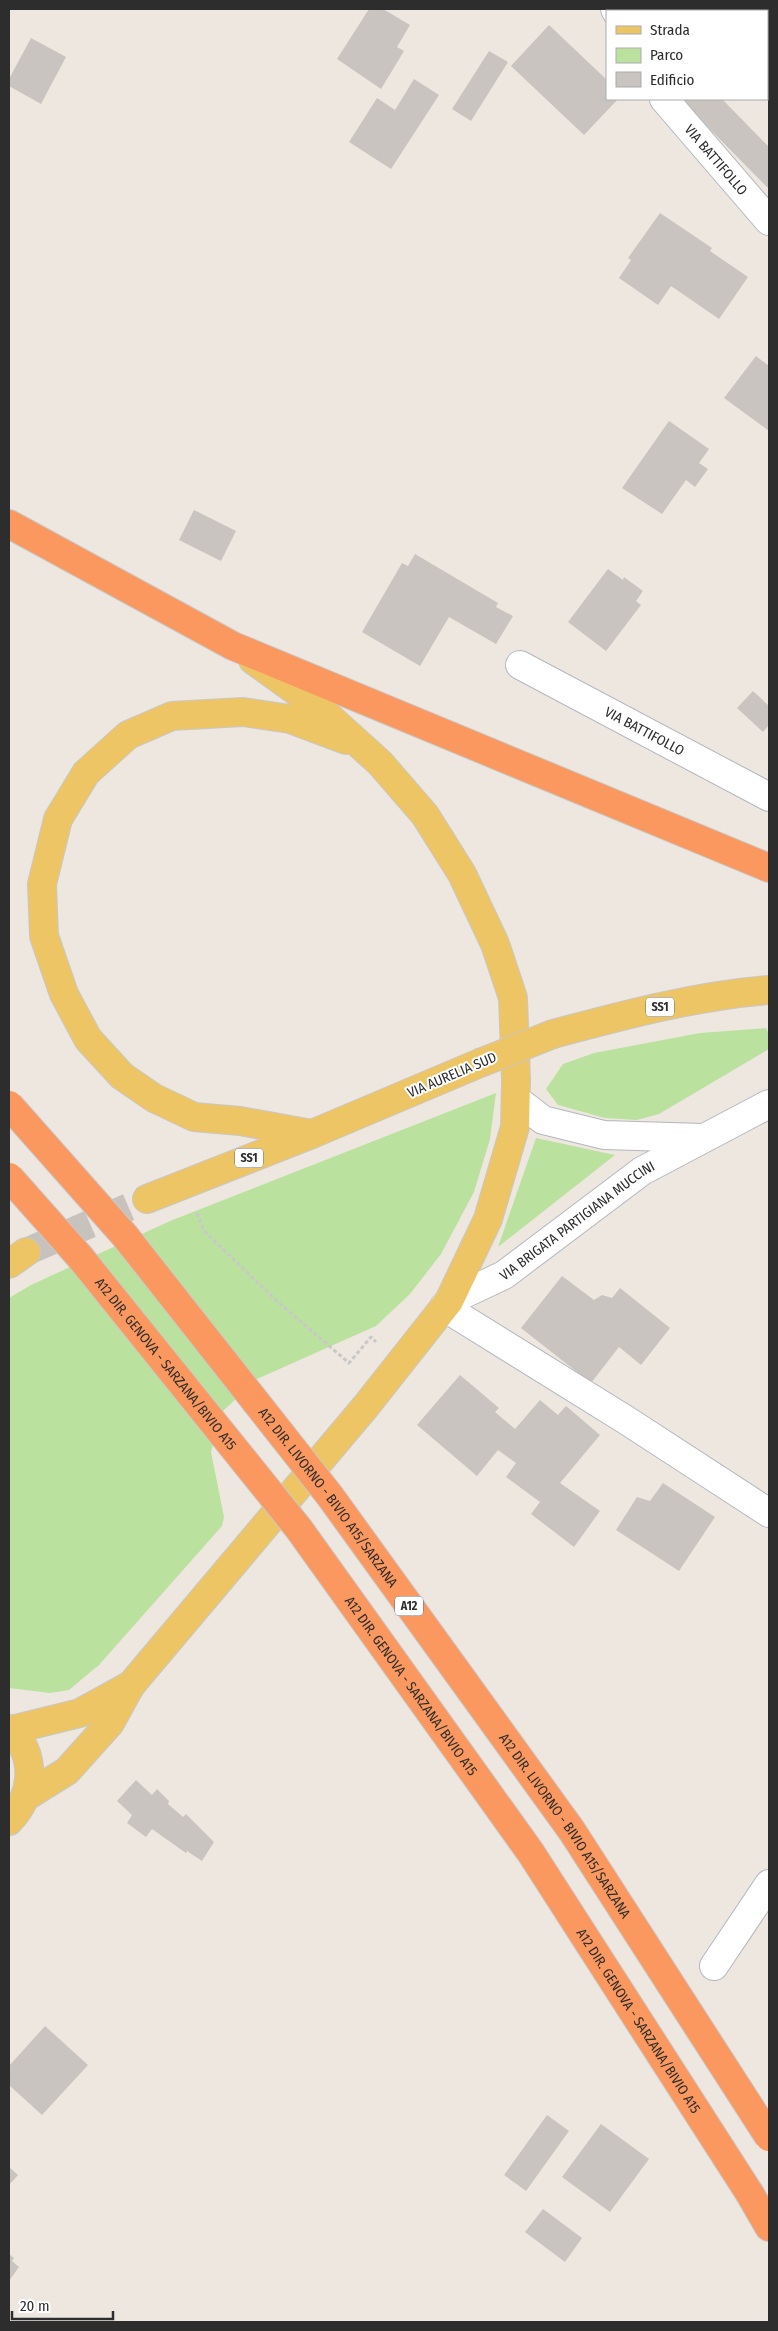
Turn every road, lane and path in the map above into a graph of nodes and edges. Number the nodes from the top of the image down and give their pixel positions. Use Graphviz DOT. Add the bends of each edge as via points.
graph roads {
  1 [pos="665,100"];
  2 [pos="769,221"];
  3 [pos="9,524"];
  4 [pos="233,646"];
  5 [pos="520,665"];
  6 [pos="359,745"];
  7 [pos="769,797"];
  8 [pos="769,868"];
  9 [pos="769,990"];
  10 [pos="516,1099"];
  11 [pos="769,1104"];
  12 [pos="9,1105"];
  13 [pos="312,1134"];
  14 [pos="705,1138"];
  15 [pos="9,1177"];
  16 [pos="186,1182"];
  17 [pos="147,1199"];
  18 [pos="9,1254"];
  19 [pos="9,1264"];
  20 [pos="447,1304"];
  21 [pos="400,1364"];
  22 [pos="769,1513"];
  23 [pos="131,1685"];
  24 [pos="10,1730"];
  25 [pos="27,1796"];
  26 [pos="9,1821"];
  27 [pos="769,1884"];
  28 [pos="714,1966"];
  29 [pos="769,2137"];
  30 [pos="769,2227"];
  1 -- 2 [label="street, VIA BATTIFOLLO"];
  3 -- 4 [label="highway"];
  4 -- 6 [label="main road" via="317,706"];
  4 -- 8 [label="highway"];
  5 -- 7 [label="street, VIA BATTIFOLLO"];
  6 -- 10 [label="main road" via="380,763 425,815 462,874 495,944 513,998"];
  6 -- 13 [label="main road" via="290,719 243,712 172,716 128,735 86,773 58,819 42,884 44,936 64,994 88,1040 122,1076 154,1098 194,1117 240,1121"];
  9 -- 13 [label="main road, VIA AURELIA SUD / SS1, bridge" via="726,994 640,1011 553,1034"];
  10 -- 14 [label="street, VIA BRIGATA PARTIGIANA MUCCINI" via="543,1120 604,1135"];
  10 -- 20 [label="main road" via="515,1127 488,1219"];
  11 -- 14 [label="street, VIA BRIGATA PARTIGIANA MUCCINI"];
  12 -- 29 [label="highway, A12 DIR. LIVORNO - BIVIO A15/SARZANA / A12, bridge" via="125,1236 330,1496 572,1831"];
  13 -- 16 [label="main road, VIA AURELIA SUD / SS1"];
  14 -- 20 [label="street, VIA BRIGATA PARTIGIANA MUCCINI" via="642,1171 504,1275"];
  15 -- 30 [label="highway, A12 DIR. GENOVA - SARZANA/BIVIO A15, bridge" via="80,1257 304,1538 531,1854"];
  16 -- 17 [label="main road, VIA AURELIA SUD / SS1"];
  16 -- 21 [label="path" via="204,1231 278,1302 349,1363 371,1338"];
  18 -- 19 [label="main road" via="26,1252"];
  20 -- 21 [label="main road"];
  20 -- 22 [label="street"];
  21 -- 23 [label="main road"];
  23 -- 24 [label="main road" via="80,1713"];
  23 -- 25 [label="main road" via="110,1724 67,1771"];
  24 -- 25 [label="main road" via="22,1744 29,1760"];
  25 -- 26 [label="main road"];
  27 -- 28 [label="street"];
}
